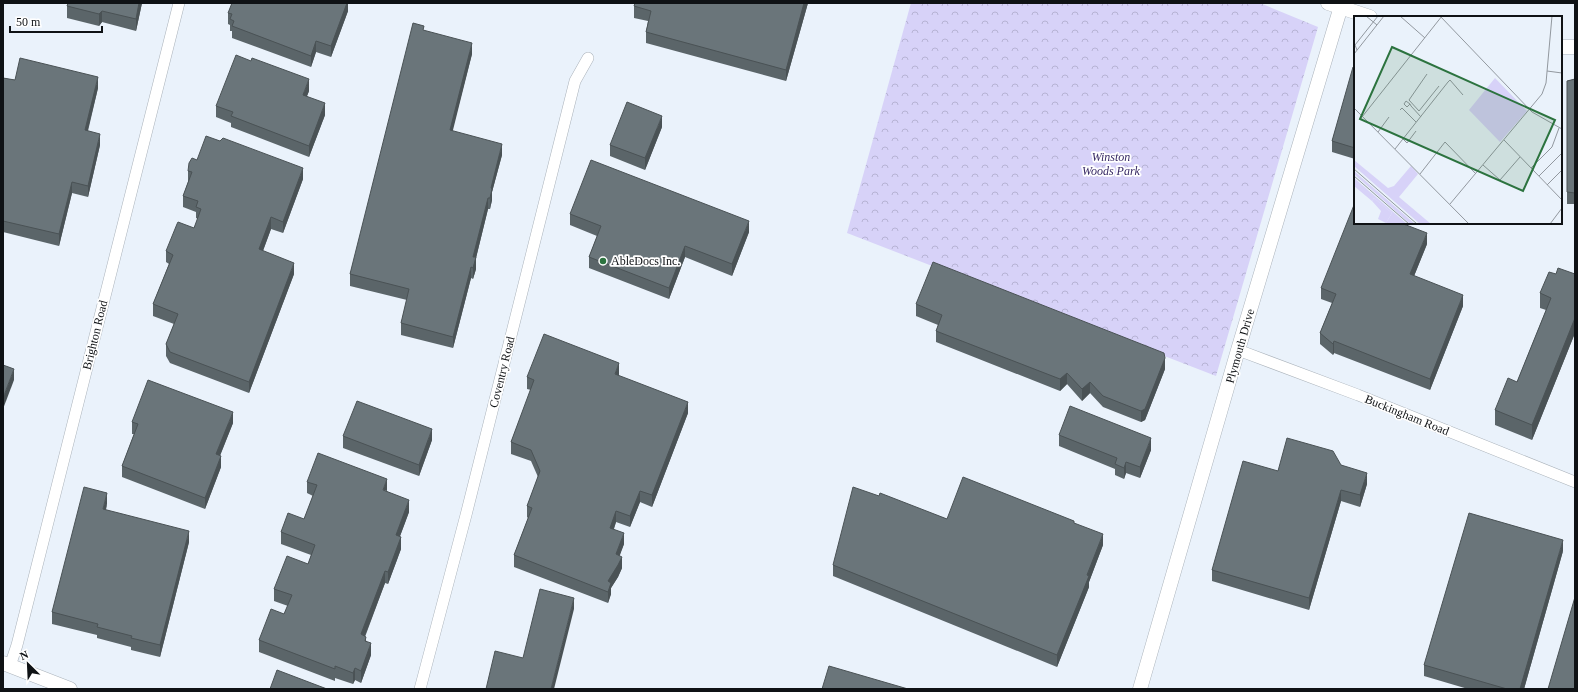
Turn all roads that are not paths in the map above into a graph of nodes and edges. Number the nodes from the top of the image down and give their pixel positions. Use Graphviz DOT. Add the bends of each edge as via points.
graph roads {
  1 [pos="179,3"];
  2 [pos="1337,4"];
  3 [pos="1367,16"];
  4 [pos="1562,47"];
  5 [pos="1575,47"];
  6 [pos="588,58"];
  7 [pos="1238,350"];
  8 [pos="1575,482"];
  9 [pos="6,665"];
  10 [pos="70,689"];
  11 [pos="420,689"];
  12 [pos="1140,689"];
  1 -- 9 [label="street, Brighton Road" via="18,638"];
  2 -- 3 [label="street"];
  2 -- 7 [label="street, Plymouth Drive"];
  4 -- 5 [label="street"];
  6 -- 11 [label="street, Coventry Road" via="575,81"];
  7 -- 8 [label="street, Buckingham Road"];
  7 -- 12 [label="street, Plymouth Drive"];
  9 -- 10 [label="street"];
}
